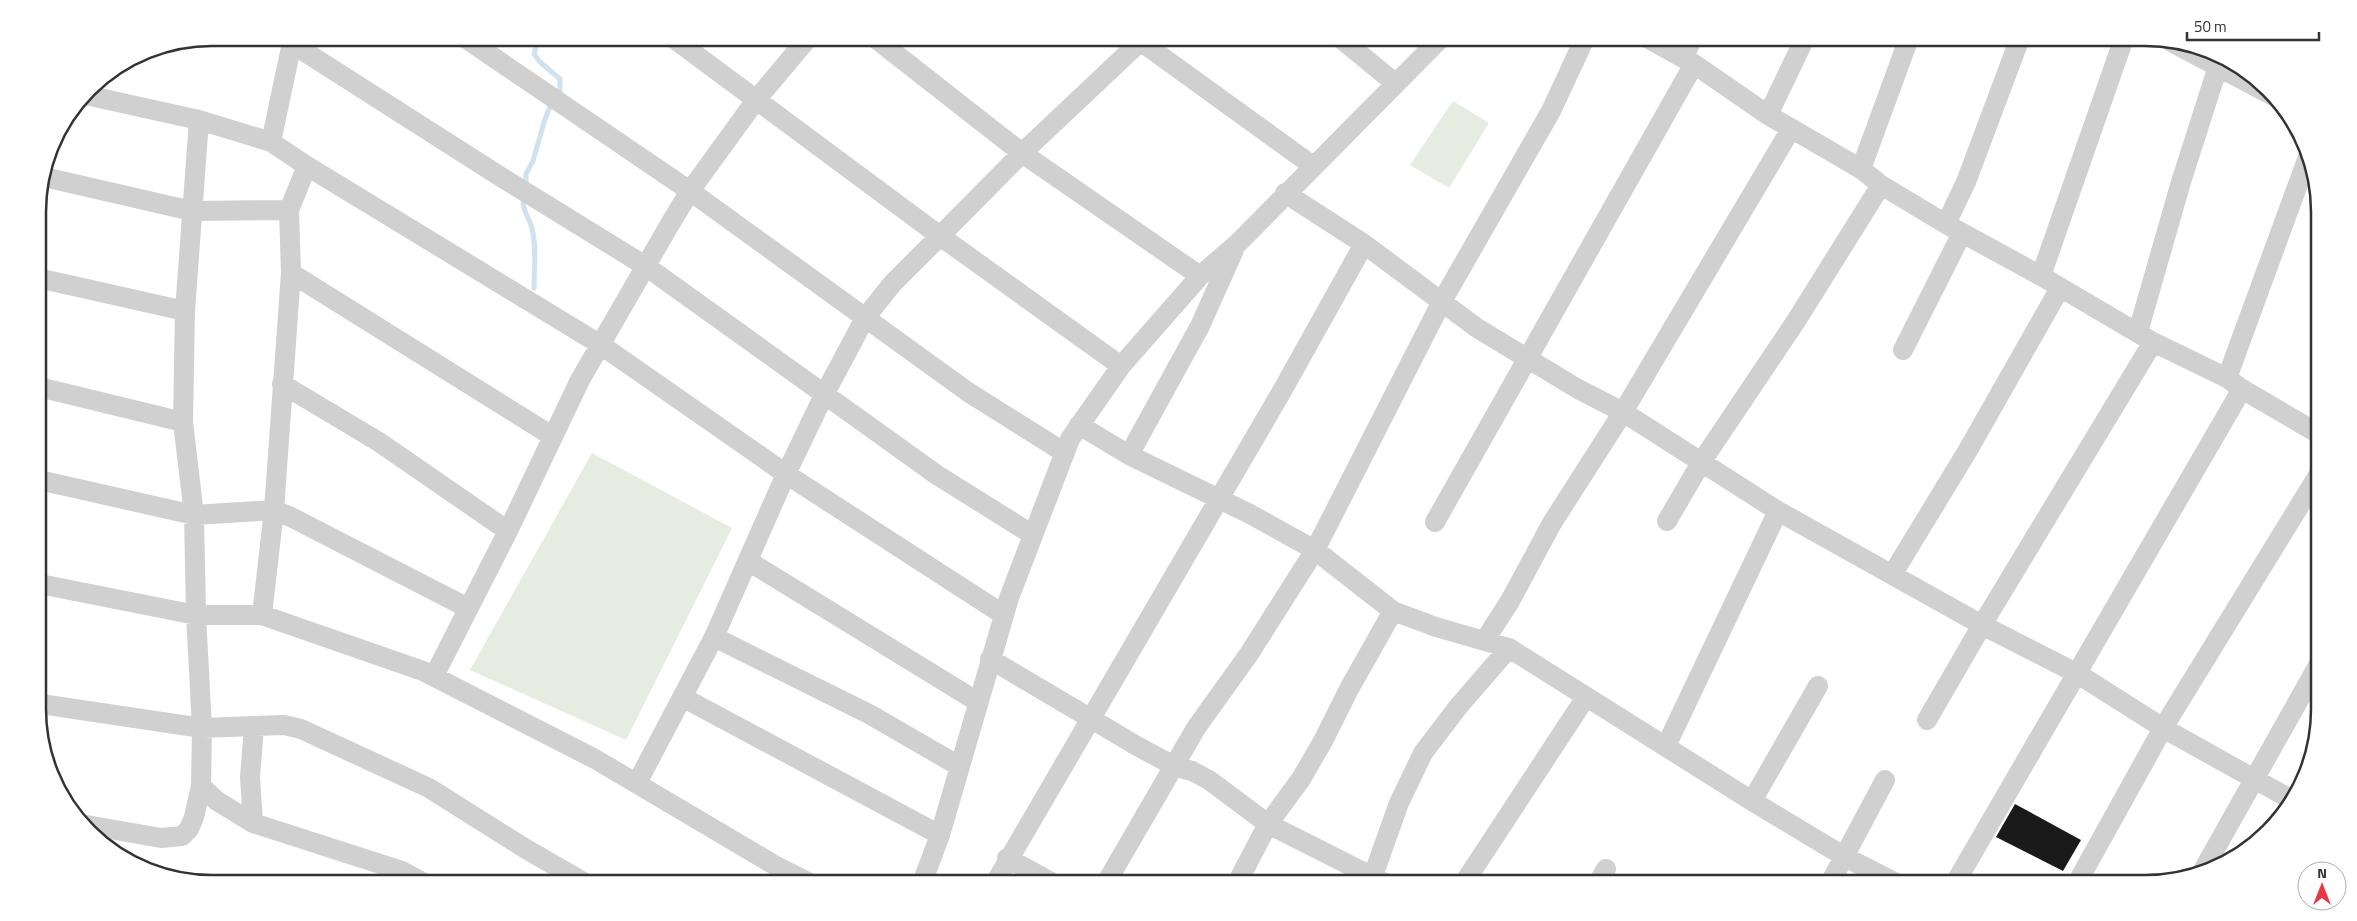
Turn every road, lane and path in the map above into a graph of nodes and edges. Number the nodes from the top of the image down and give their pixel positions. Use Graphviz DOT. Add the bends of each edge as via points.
graph roads {
  1 [pos="291,46"];
  2 [pos="301,46"];
  3 [pos="477,46"];
  4 [pos="684,46"];
  5 [pos="801,46"];
  6 [pos="885,46"];
  7 [pos="1133,46"];
  8 [pos="1150,46"];
  9 [pos="1350,46"];
  10 [pos="1433,46"];
  11 [pos="1582,46"];
  12 [pos="1662,46"];
  13 [pos="1692,46"];
  14 [pos="1801,46"];
  15 [pos="1906,46"];
  16 [pos="2017,46"];
  17 [pos="2121,46"];
  18 [pos="2203,57"];
  19 [pos="1689,61"];
  20 [pos="2218,64"];
  21 [pos="2242,78"];
  22 [pos="1394,83"];
  23 [pos="93,97"];
  24 [pos="756,100"];
  25 [pos="1768,115"];
  26 [pos="199,120"];
  27 [pos="1792,129"];
  28 [pos="271,142"];
  29 [pos="1022,153"];
  30 [pos="307,166"];
  31 [pos="1313,166"];
  32 [pos="2305,168"];
  33 [pos="1861,169"];
  34 [pos="49,178"];
  35 [pos="1881,185"];
  36 [pos="690,191"];
  37 [pos="1285,193"];
  38 [pos="289,210"];
  39 [pos="192,211"];
  40 [pos="1954,229"];
  41 [pos="940,236"];
  42 [pos="1238,243"];
  43 [pos="1364,244"];
  44 [pos="647,267"];
  45 [pos="290,273"];
  46 [pos="1200,276"];
  47 [pos="2042,276"];
  48 [pos="47,280"];
  49 [pos="2060,288"];
  50 [pos="1441,303"];
  51 [pos="185,311"];
  52 [pos="865,318"];
  53 [pos="2146,337"];
  54 [pos="601,345"];
  55 [pos="1903,350"];
  56 [pos="1527,359"];
  57 [pos="1121,366"];
  58 [pos="2235,383"];
  59 [pos="282,384"];
  60 [pos="47,389"];
  61 [pos="824,395"];
  62 [pos="1623,412"];
  63 [pos="183,422"];
  64 [pos="1079,425"];
  65 [pos="2311,429"];
  66 [pos="552,436"];
  67 [pos="1065,453"];
  68 [pos="1129,455"];
  69 [pos="1702,461"];
  70 [pos="786,474"];
  71 [pos="46,482"];
  72 [pos="2311,487"];
  73 [pos="1219,498"];
  74 [pos="274,510"];
  75 [pos="1778,511"];
  76 [pos="194,515"];
  77 [pos="1667,521"];
  78 [pos="1435,522"];
  79 [pos="508,531"];
  80 [pos="1033,535"];
  81 [pos="1315,550"];
  82 [pos="748,561"];
  83 [pos="1892,575"];
  84 [pos="46,585"];
  85 [pos="468,608"];
  86 [pos="1393,610"];
  87 [pos="196,615"];
  88 [pos="262,615"];
  89 [pos="1004,615"];
  90 [pos="1982,625"];
  91 [pos="714,637"];
  92 [pos="1485,640"];
  93 [pos="1509,648"];
  94 [pos="990,659"];
  95 [pos="2078,674"];
  96 [pos="434,676"];
  97 [pos="2311,678"];
  98 [pos="1818,686"];
  99 [pos="1586,697"];
  100 [pos="684,698"];
  101 [pos="978,702"];
  102 [pos="46,705"];
  103 [pos="1091,719"];
  104 [pos="1928,720"];
  105 [pos="254,727"];
  106 [pos="202,728"];
  107 [pos="2163,728"];
  108 [pos="1666,746"];
  109 [pos="960,766"];
  110 [pos="1174,766"];
  111 [pos="2254,778"];
  112 [pos="1885,780"];
  113 [pos="637,783"];
  114 [pos="201,786"];
  115 [pos="2286,796"];
  116 [pos="1752,802"];
  117 [pos="253,823"];
  118 [pos="1268,824"];
  119 [pos="96,827"];
  120 [pos="940,835"];
  121 [pos="1845,857"];
  122 [pos="1007,858"];
  123 [pos="2208,862"];
  124 [pos="1242,874"];
  125 [pos="1359,874"];
  126 [pos="1369,874"];
  127 [pos="1470,874"];
  128 [pos="1835,874"];
  129 [pos="1879,874"];
  130 [pos="1960,874"];
  131 [pos="2082,874"];
  132 [pos="409,875"];
  133 [pos="571,875"];
  134 [pos="793,875"];
  135 [pos="925,875"];
  136 [pos="998,875"];
  137 [pos="1037,875"];
  138 [pos="1111,875"];
  1 -- 28 [label="street"];
  2 -- 44 [label="street" via="501,178"];
  3 -- 36 [label="street"];
  4 -- 24 [label="street"];
  5 -- 24 [label="street"];
  6 -- 29 [label="street"];
  7 -- 29 [label="street"];
  8 -- 31 [label="street"];
  9 -- 22 [label="street"];
  10 -- 22 [label="street"];
  11 -- 50 [label="street" via="1551,111"];
  12 -- 19 [label="street"];
  13 -- 19 [label="street"];
  14 -- 25 [label="street"];
  15 -- 33 [label="street"];
  16 -- 40 [label="street" via="1966,182"];
  17 -- 47 [label="street"];
  18 -- 20 [label="street"];
  19 -- 25 [label="street"];
  19 -- 56 [label="street"];
  20 -- 21 [label="street"];
  20 -- 53 [label="street" via="2181,182"];
  22 -- 31 [label="street"];
  23 -- 26 [label="street"];
  24 -- 36 [label="street"];
  24 -- 41 [label="street"];
  25 -- 27 [label="street"];
  26 -- 28 [label="street"];
  26 -- 39 [label="street"];
  27 -- 33 [label="street"];
  27 -- 62 [label="street"];
  28 -- 30 [label="street"];
  29 -- 41 [label="street"];
  29 -- 46 [label="street"];
  30 -- 38 [label="street"];
  30 -- 54 [label="street"];
  31 -- 37 [label="street"];
  32 -- 58 [label="street"];
  33 -- 35 [label="street"];
  34 -- 39 [label="street"];
  35 -- 40 [label="street"];
  35 -- 69 [label="street" via="1796,321"];
  36 -- 44 [label="street"];
  36 -- 52 [label="street"];
  37 -- 42 [label="street"];
  37 -- 43 [label="street"];
  38 -- 39 [label="street"];
  38 -- 45 [label="street"];
  39 -- 51 [label="street"];
  40 -- 47 [label="street"];
  40 -- 55 [label="street"];
  41 -- 52 [label="street" via="892,284"];
  41 -- 57 [label="street"];
  42 -- 46 [label="street"];
  42 -- 68 [label="street" via="1200,326"];
  43 -- 50 [label="street"];
  43 -- 73 [label="street"];
  44 -- 54 [label="street"];
  44 -- 61 [label="street"];
  45 -- 59 [label="street"];
  45 -- 66 [label="street"];
  46 -- 57 [label="street"];
  47 -- 49 [label="street"];
  48 -- 51 [label="street"];
  49 -- 53 [label="street"];
  49 -- 83 [label="street"];
  50 -- 56 [label="street"];
  50 -- 81 [label="street"];
  51 -- 63 [label="street"];
  52 -- 61 [label="street"];
  52 -- 67 [label="street" via="968,392"];
  53 -- 58 [label="street"];
  53 -- 90 [label="street"];
  54 -- 66 [label="street"];
  54 -- 70 [label="street"];
  56 -- 62 [label="street"];
  56 -- 78 [label="street"];
  57 -- 64 [label="street"];
  58 -- 65 [label="street"];
  58 -- 95 [label="street"];
  59 -- 74 [label="street"];
  59 -- 79 [label="street" via="379,442"];
  60 -- 63 [label="street"];
  61 -- 70 [label="street"];
  61 -- 80 [label="street" via="938,475"];
  62 -- 69 [label="street"];
  62 -- 92 [label="street" via="1552,523"];
  63 -- 76 [label="street"];
  64 -- 67 [label="street"];
  64 -- 68 [label="street"];
  66 -- 79 [label="street"];
  67 -- 80 [label="street"];
  68 -- 73 [label="street"];
  69 -- 75 [label="street"];
  69 -- 77 [label="street"];
  70 -- 82 [label="street"];
  70 -- 89 [label="street"];
  71 -- 76 [label="street"];
  72 -- 107 [label="street"];
  73 -- 81 [label="street"];
  73 -- 103 [label="street"];
  74 -- 76 [label="street"];
  74 -- 85 [label="street"];
  74 -- 88 [label="street"];
  75 -- 83 [label="street"];
  75 -- 108 [label="street"];
  76 -- 87 [label="street"];
  79 -- 85 [label="street"];
  80 -- 89 [label="street"];
  81 -- 86 [label="street"];
  81 -- 110 [label="street"];
  82 -- 91 [label="street"];
  82 -- 101 [label="street"];
  83 -- 90 [label="street"];
  84 -- 87 [label="street"];
  85 -- 96 [label="street"];
  86 -- 92 [label="street" via="1436,628"];
  86 -- 118 [label="street" via="1310,764"];
  87 -- 88 [label="street"];
  87 -- 106 [label="street"];
  88 -- 96 [label="street"];
  89 -- 94 [label="street"];
  90 -- 95 [label="street"];
  90 -- 104 [label="street"];
  91 -- 100 [label="street"];
  91 -- 109 [label="street" via="869,714"];
  92 -- 93 [label="street"];
  93 -- 99 [label="street"];
  93 -- 126 [label="street" via="1423,753"];
  94 -- 101 [label="street"];
  94 -- 103 [label="street"];
  95 -- 107 [label="street"];
  95 -- 130 [label="street"];
  96 -- 113 [label="street"];
  97 -- 111 [label="street"];
  98 -- 116 [label="street"];
  99 -- 108 [label="street"];
  99 -- 127 [label="street"];
  100 -- 113 [label="street"];
  100 -- 120 [label="street"];
  101 -- 109 [label="street"];
  102 -- 106 [label="street"];
  103 -- 110 [label="street"];
  103 -- 122 [label="street"];
  105 -- 106 [label="street"];
  105 -- 117 [label="street" via="250,777"];
  105 -- 133 [label="street" via="284,725 301,729 429,788"];
  106 -- 114 [label="street"];
  107 -- 111 [label="street"];
  107 -- 131 [label="street"];
  108 -- 116 [label="street"];
  109 -- 120 [label="street"];
  110 -- 118 [label="street" via="1192,770 1209,780"];
  110 -- 138 [label="street"];
  111 -- 115 [label="street"];
  111 -- 123 [label="street"];
  112 -- 121 [label="street"];
  113 -- 134 [label="street"];
  114 -- 117 [label="street" via="217,801"];
  114 -- 119 [label="street" via="189,829 182,836 161,838"];
  116 -- 121 [label="street"];
  117 -- 132 [label="street"];
  118 -- 124 [label="street"];
  118 -- 125 [label="street"];
  120 -- 135 [label="street"];
  121 -- 128 [label="street"];
  121 -- 129 [label="street"];
  122 -- 136 [label="street"];
  122 -- 137 [label="street"];
}
